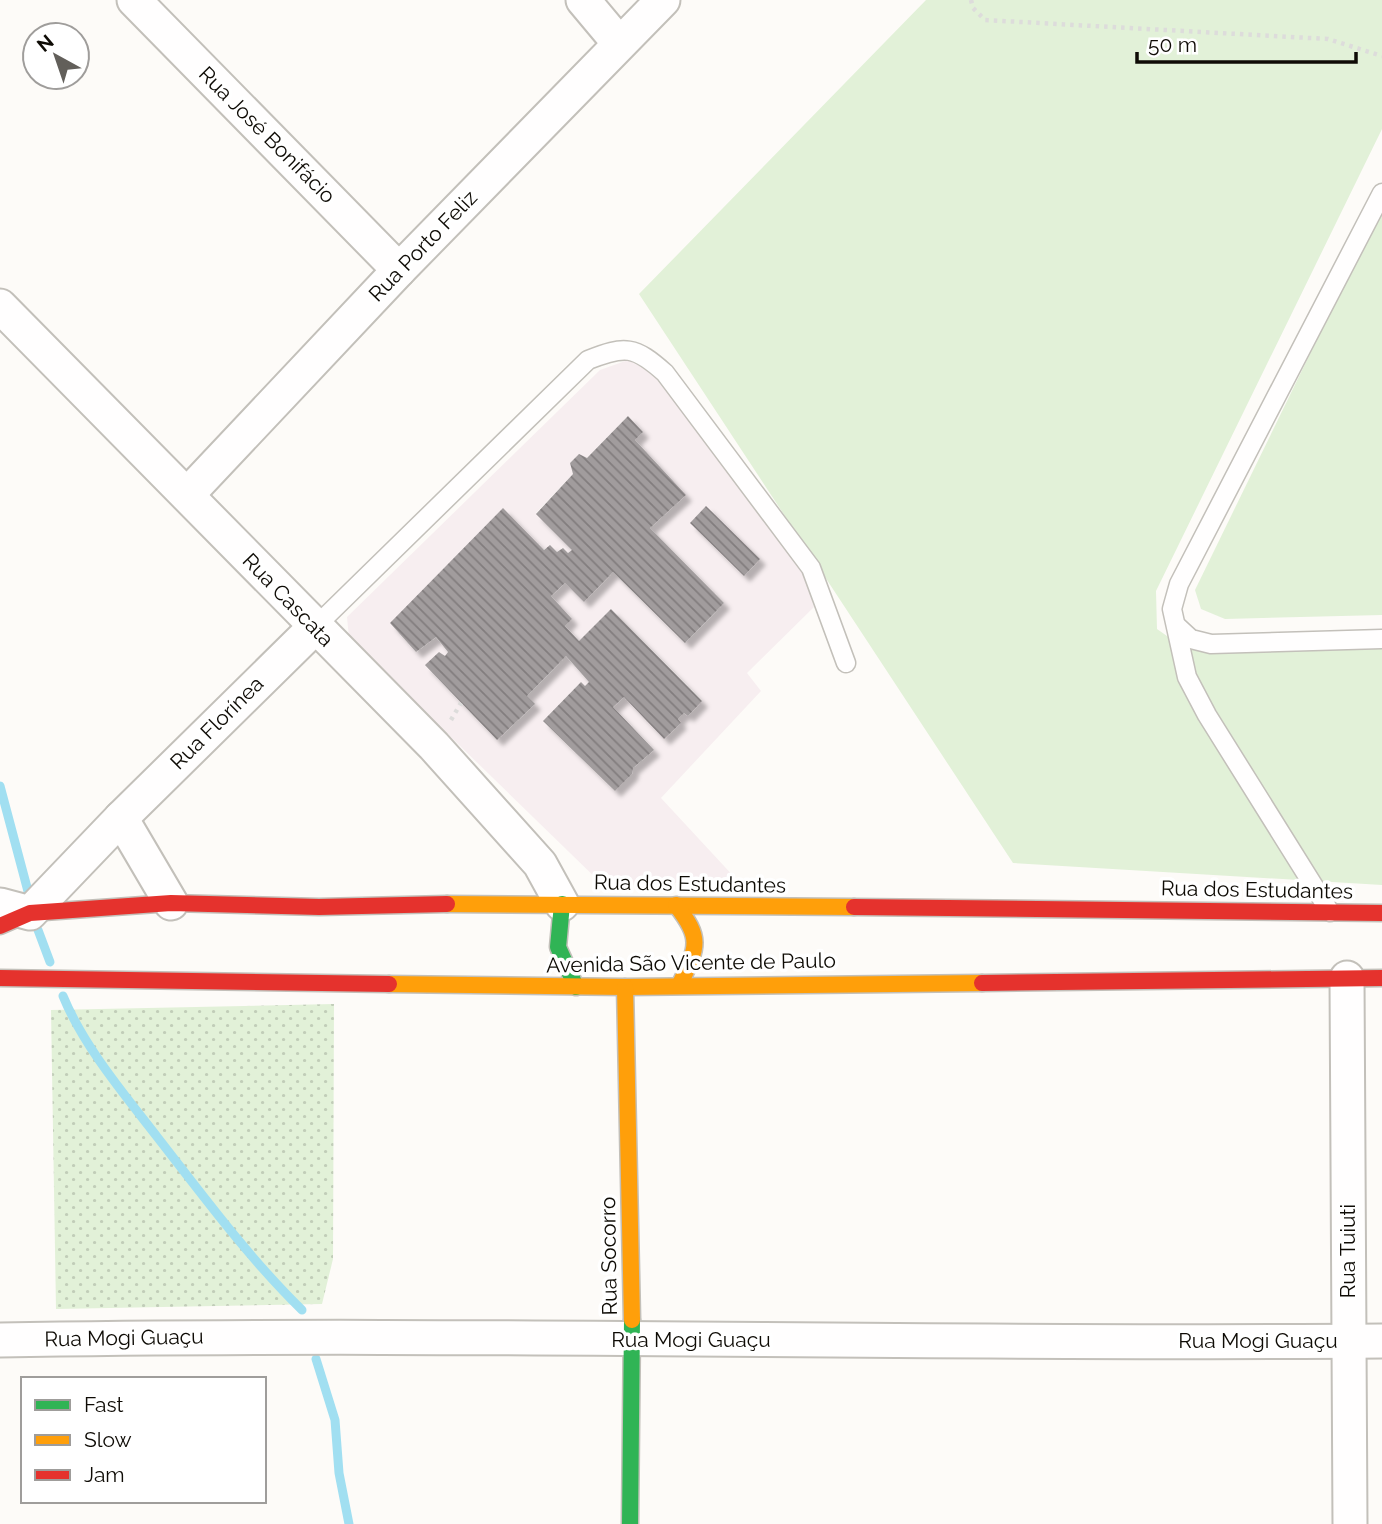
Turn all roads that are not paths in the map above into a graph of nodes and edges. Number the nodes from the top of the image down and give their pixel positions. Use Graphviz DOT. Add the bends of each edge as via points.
graph roads {
  1 [pos="134,0"];
  2 [pos="583,0"];
  3 [pos="663,0"];
  4 [pos="619,43"];
  5 [pos="1382,193"];
  6 [pos="399,270"];
  7 [pos="0,306"];
  8 [pos="187,495"];
  9 [pos="1178,627"];
  10 [pos="314,628"];
  11 [pos="1382,639"];
  12 [pos="846,663"];
  13 [pos="121,818"];
  14 [pos="170,903"];
  15 [pos="562,904"];
  16 [pos="676,905"];
  17 [pos="15,909"];
  18 [pos="1330,912"];
  19 [pos="1382,913"];
  20 [pos="0,926"];
  21 [pos="0,978"];
  22 [pos="1347,978"];
  23 [pos="1382,978"];
  24 [pos="680,984"];
  25 [pos="576,987"];
  26 [pos="625,987"];
  27 [pos="0,1340"];
  28 [pos="632,1340"];
  29 [pos="1348,1341"];
  30 [pos="1382,1341"];
  31 [pos="631,1524"];
  32 [pos="1350,1524"];
  1 -- 6 [label="street, Rua José Bonifácio"];
  2 -- 4 [label="street"];
  3 -- 4 [label="street, Rua Porto Feliz"];
  4 -- 6 [label="street, Rua Porto Feliz"];
  5 -- 9 [label="lane" via="1174,594 1171,609"];
  6 -- 8 [label="street, Rua Porto Feliz"];
  7 -- 8 [label="street, Rua Cascata"];
  8 -- 10 [label="street, Rua Cascata"];
  9 -- 11 [label="lane" via="1191,639 1211,644"];
  9 -- 18 [label="lane" via="1187,677 1207,715"];
  10 -- 12 [label="lane" via="588,360 618,348 644,354 665,373 811,568"];
  10 -- 13 [label="street, Rua Florínea"];
  10 -- 15 [label="street, Rua Cascata" via="522,843 540,864"];
  13 -- 14 [label="street"];
  13 -- 17 [label="street, Rua Florínea"];
  14 -- 15 [label="main road, Rua dos Estudantes" via="319,907"];
  14 -- 17 [label="main road, Rua dos Estudantes"];
  15 -- 16 [label="main road, Rua dos Estudantes"];
  15 -- 25 [label="main road" via="558,947"];
  16 -- 18 [label="main road, Rua dos Estudantes"];
  16 -- 24 [label="main road" via="694,929 693,956"];
  17 -- 20 [label="main road, Rua dos Estudantes"];
  18 -- 19 [label="main road, Rua dos Estudantes"];
  21 -- 25 [label="main road, Avenida São Vicente de Paulo"];
  22 -- 23 [label="main road, Avenida São Vicente de Paulo"];
  22 -- 24 [label="main road, Avenida São Vicente de Paulo"];
  22 -- 29 [label="street, Rua Tuiuti"];
  24 -- 26 [label="main road, Avenida São Vicente de Paulo"];
  25 -- 26 [label="main road, Avenida São Vicente de Paulo"];
  26 -- 28 [label="main road, Rua Socorro"];
  27 -- 28 [label="street, Rua Mogi Guaçu" via="284,1335"];
  28 -- 29 [label="street, Rua Mogi Guaçu"];
  28 -- 31 [label="main road, Rua Socorro"];
  29 -- 30 [label="street, Rua Mogi Guaçu"];
  29 -- 32 [label="street, Rua Tuiuti"];
}
